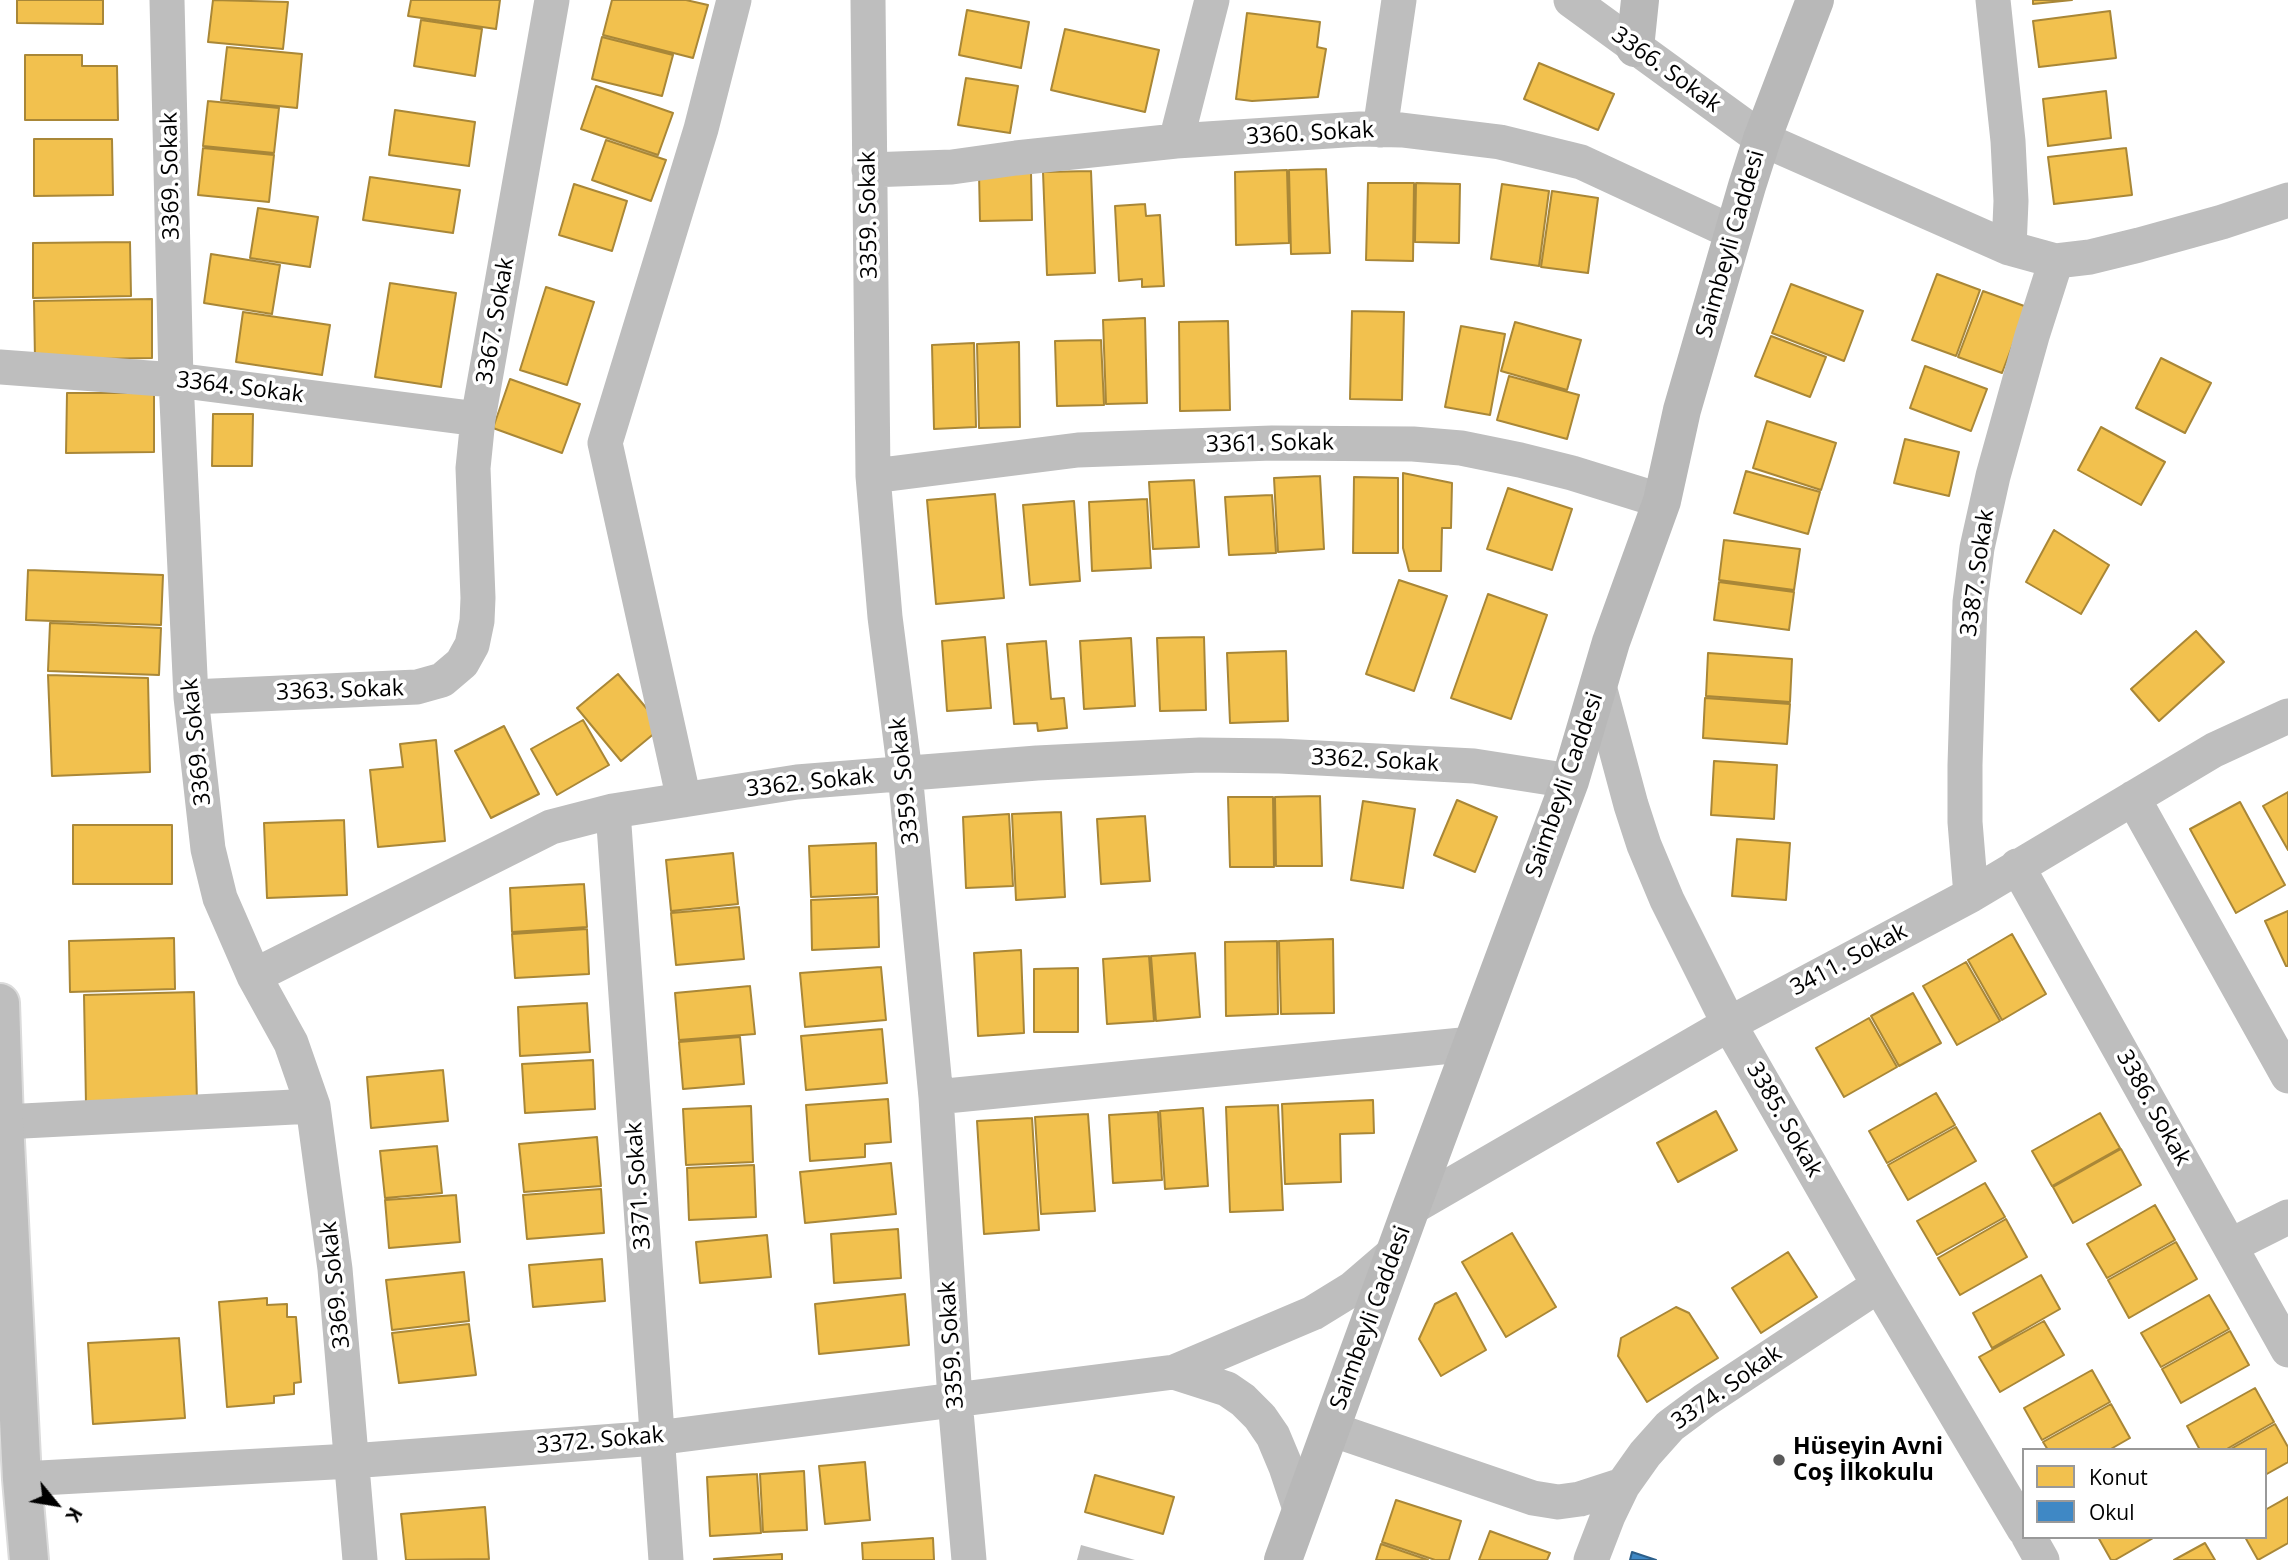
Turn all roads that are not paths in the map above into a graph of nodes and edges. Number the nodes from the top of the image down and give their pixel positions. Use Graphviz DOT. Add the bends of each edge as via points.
graph roads {
  1 [pos="167,0"];
  2 [pos="552,0"];
  3 [pos="734,0"];
  4 [pos="868,0"];
  5 [pos="1212,0"];
  6 [pos="1399,0"];
  7 [pos="1571,0"];
  8 [pos="1640,0"];
  9 [pos="1815,0"];
  10 [pos="1993,0"];
  11 [pos="1635,48"];
  12 [pos="1380,130"];
  13 [pos="1762,139"];
  14 [pos="1176,141"];
  15 [pos="869,170"];
  16 [pos="2288,200"];
  17 [pos="1734,233"];
  18 [pos="2009,248"];
  19 [pos="2056,261"];
  20 [pos="0,367"];
  21 [pos="177,380"];
  22 [pos="478,419"];
  23 [pos="873,477"];
  24 [pos="1662,501"];
  25 [pos="472,645"];
  26 [pos="1599,686"];
  27 [pos="191,697"];
  28 [pos="2288,716"];
  29 [pos="905,773"];
  30 [pos="1570,781"];
  31 [pos="2133,798"];
  32 [pos="684,800"];
  33 [pos="613,811"];
  34 [pos="2018,866"];
  35 [pos="1971,895"];
  36 [pos="254,976"];
  37 [pos="0,1003"];
  38 [pos="1729,1024"];
  39 [pos="1472,1044"];
  40 [pos="2288,1076"];
  41 [pos="936,1097"];
  42 [pos="313,1106"];
  43 [pos="4,1122"];
  44 [pos="1411,1208"];
  45 [pos="2288,1217"];
  46 [pos="2230,1246"];
  47 [pos="1395,1252"];
  48 [pos="1879,1285"];
  49 [pos="2288,1350"];
  50 [pos="1174,1372"];
  51 [pos="955,1399"];
  52 [pos="1331,1429"];
  53 [pos="656,1438"];
  54 [pos="351,1461"];
  55 [pos="22,1479"];
  56 [pos="1623,1485"];
  57 [pos="1301,1512"];
  58 [pos="2022,1526"];
  59 [pos="2030,1539"];
  60 [pos="29,1560"];
  61 [pos="360,1560"];
  62 [pos="666,1560"];
  63 [pos="969,1560"];
  64 [pos="1283,1560"];
  65 [pos="1591,1560"];
  66 [pos="2042,1560"];
  1 -- 21 [label="street, 3369. Sokak"];
  2 -- 22 [label="street, 3367. Sokak"];
  3 -- 32 [label="street" via="701,129 605,443"];
  4 -- 15 [label="street, 3359. Sokak"];
  5 -- 14 [label="street"];
  6 -- 12 [label="street"];
  7 -- 11 [label="street, 3366. Sokak"];
  8 -- 11 [label="main road"];
  9 -- 13 [label="main road, Saimbeyli Caddesi"];
  10 -- 18 [label="street" via="2008,141"];
  11 -- 13 [label="street, 3366. Sokak"];
  12 -- 14 [label="street, 3360. Sokak"];
  12 -- 17 [label="street, 3360. Sokak" via="1500,142 1581,162"];
  13 -- 17 [label="main road, Saimbeyli Caddesi"];
  13 -- 18 [label="street, 3366. Sokak"];
  14 -- 15 [label="street, 3360. Sokak" via="952,167"];
  15 -- 23 [label="street, 3359. Sokak"];
  16 -- 19 [label="street" via="2138,245"];
  17 -- 24 [label="main road, Saimbeyli Caddesi" via="1682,410"];
  18 -- 19 [label="street, 3366. Sokak"];
  19 -- 35 [label="street, 3387. Sokak" via="1993,475 1976,561 1965,765"];
  20 -- 21 [label="street, 3364. Sokak"];
  21 -- 22 [label="street, 3364. Sokak"];
  21 -- 27 [label="street, 3369. Sokak"];
  22 -- 25 [label="street, 3367. Sokak" via="473,468 478,598"];
  23 -- 24 [label="street, 3361. Sokak" via="1079,450 1413,444 1520,460"];
  23 -- 29 [label="street, 3359. Sokak"];
  24 -- 26 [label="main road, Saimbeyli Caddesi"];
  25 -- 27 [label="street, 3363. Sokak" via="442,680 417,687"];
  26 -- 30 [label="main road, Saimbeyli Caddesi"];
  26 -- 38 [label="street, 3385. Sokak" via="1644,845"];
  27 -- 36 [label="street, 3369. Sokak" via="208,849 220,898"];
  28 -- 31 [label="street, 3411. Sokak" via="2214,750"];
  29 -- 30 [label="street, 3362. Sokak" via="1037,763 1280,756 1474,766"];
  29 -- 32 [label="street, 3362. Sokak" via="797,782"];
  29 -- 41 [label="street, 3359. Sokak"];
  30 -- 39 [label="main road, Saimbeyli Caddesi"];
  31 -- 34 [label="street, 3411. Sokak"];
  31 -- 40 [label="street"];
  32 -- 33 [label="street, 3362. Sokak"];
  33 -- 36 [label="street, 3362. Sokak" via="551,827"];
  33 -- 53 [label="street, 3371. Sokak"];
  34 -- 35 [label="street, 3411. Sokak"];
  34 -- 46 [label="street, 3386. Sokak"];
  35 -- 38 [label="street, 3411. Sokak"];
  36 -- 42 [label="street, 3369. Sokak" via="291,1043"];
  37 -- 43 [label="highway"];
  38 -- 44 [label="street, 3411. Sokak"];
  38 -- 48 [label="street, 3385. Sokak"];
  39 -- 41 [label="street"];
  39 -- 44 [label="main road, Saimbeyli Caddesi"];
  41 -- 51 [label="street, 3359. Sokak"];
  42 -- 43 [label="street"];
  42 -- 54 [label="street, 3369. Sokak" via="335,1269"];
  43 -- 55 [label="highway"];
  44 -- 47 [label="main road, Saimbeyli Caddesi"];
  45 -- 46 [label="street"];
  46 -- 49 [label="street, 3386. Sokak"];
  47 -- 50 [label="street" via="1352,1289 1313,1313"];
  47 -- 52 [label="main road, Saimbeyli Caddesi"];
  48 -- 56 [label="street, 3374. Sokak" via="1670,1426"];
  48 -- 58 [label="street, 3385. Sokak"];
  50 -- 51 [label="street, 3372. Sokak"];
  50 -- 57 [label="street" via="1227,1389 1260,1417 1273,1436"];
  51 -- 53 [label="street, 3372. Sokak"];
  51 -- 63 [label="street, 3359. Sokak"];
  52 -- 56 [label="street" via="1533,1498 1580,1499"];
  52 -- 57 [label="main road, Saimbeyli Caddesi"];
  53 -- 54 [label="street, 3372. Sokak"];
  53 -- 62 [label="street, 3371. Sokak"];
  54 -- 55 [label="street, 3372. Sokak"];
  54 -- 61 [label="street, 3369. Sokak"];
  55 -- 60 [label="highway"];
  56 -- 65 [label="street, 3374. Sokak"];
  57 -- 64 [label="main road, Saimbeyli Caddesi"];
  59 -- 66 [label="street"];
}
